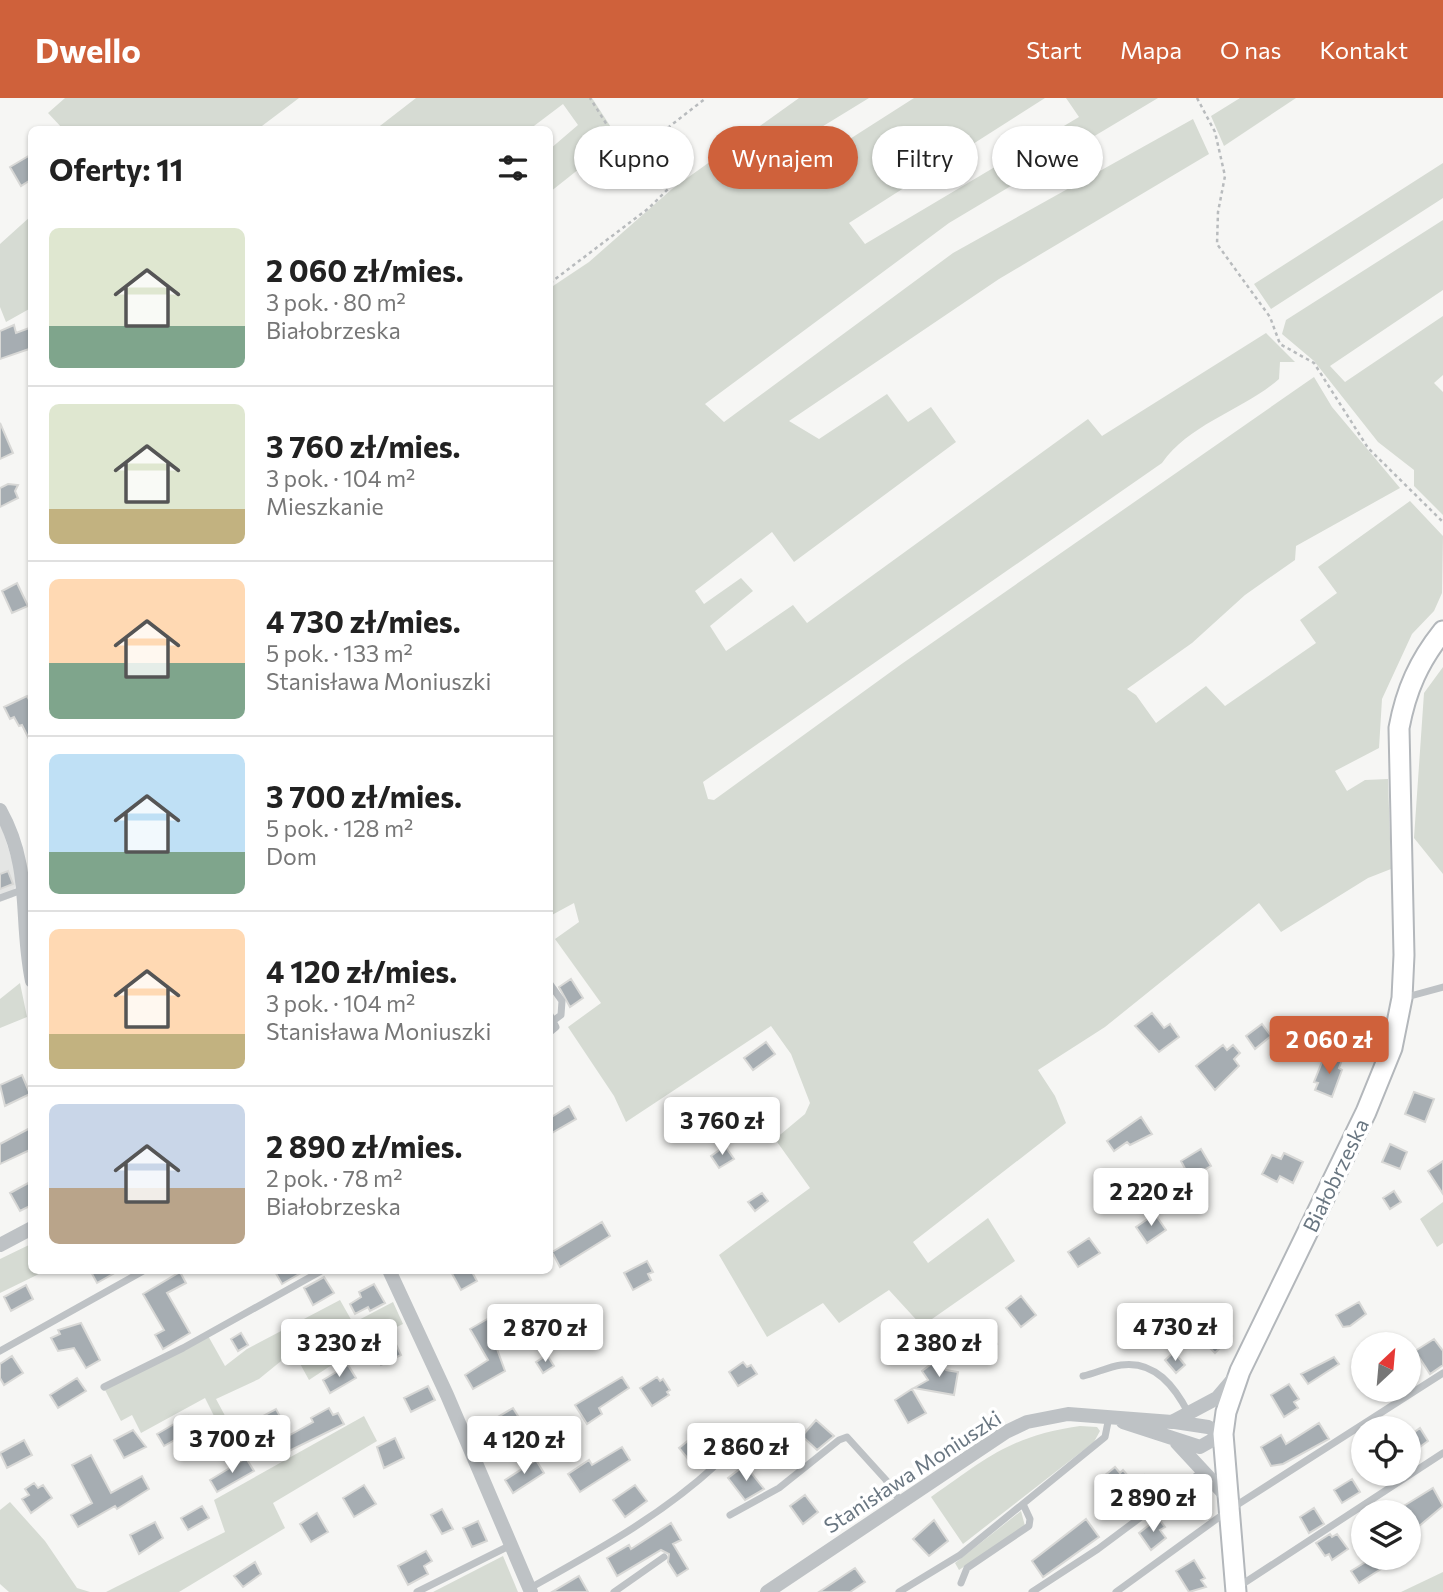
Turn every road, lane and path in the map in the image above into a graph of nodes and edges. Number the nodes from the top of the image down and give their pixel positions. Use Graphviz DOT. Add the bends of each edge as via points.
graph roads {
  1 [pos="590,98"];
  2 [pos="706,98"];
  3 [pos="1197,98"];
  4 [pos="608,126"];
  5 [pos="671,126"];
  6 [pos="668,189"];
  7 [pos="553,282"];
  8 [pos="1443,522"];
  9 [pos="1443,631"];
  10 [pos="0,810"];
  11 [pos="24,889"];
  12 [pos="0,898"];
  13 [pos="28,935"];
  14 [pos="1443,987"];
  15 [pos="553,988"];
  16 [pos="1402,998"];
  17 [pos="553,1017"];
  18 [pos="28,1230"];
  19 [pos="0,1245"];
  20 [pos="138,1274"];
  21 [pos="316,1274"];
  22 [pos="391,1274"];
  23 [pos="0,1351"];
  24 [pos="1240,1371"];
  25 [pos="1443,1373"];
  26 [pos="1083,1376"];
  27 [pos="104,1387"];
  28 [pos="1189,1414"];
  29 [pos="1112,1417"];
  30 [pos="1172,1422"];
  31 [pos="1223,1434"];
  32 [pos="1176,1442"];
  33 [pos="714,1445"];
  34 [pos="1443,1453"];
  35 [pos="1205,1470"];
  36 [pos="900,1500"];
  37 [pos="1023,1504"];
  38 [pos="1228,1504"];
  39 [pos="730,1515"];
  40 [pos="511,1545"];
  41 [pos="663,1557"];
  42 [pos="961,1583"];
  43 [pos="531,1590"];
  44 [pos="1236,1590"];
  45 [pos="417,1592"];
  46 [pos="614,1592"];
  47 [pos="767,1592"];
  48 [pos="899,1592"];
  49 [pos="1032,1592"];
  50 [pos="1116,1592"];
  1 -- 4 [label="path"];
  2 -- 5 [label="path"];
  3 -- 8 [label="path" via="1215,132 1225,176 1217,212 1217,244 1270,317 1280,344 1314,363 1368,447"];
  6 -- 7 [label="path"];
  9 -- 16 [label="street, Białobrzeska" via="1417,667 1399,728"];
  10 -- 11 [label="street" via="21,860"];
  11 -- 12 [label="lane"];
  11 -- 13 [label="street"];
  14 -- 16 [label="lane"];
  15 -- 17 [label="lane" via="562,1001 561,1015"];
  16 -- 24 [label="street, Białobrzeska" via="1392,1048 1366,1112"];
  18 -- 19 [label="street"];
  20 -- 23 [label="lane"];
  21 -- 27 [label="lane"];
  22 -- 40 [label="street"];
  24 -- 28 [label="street, Stanisława Moniuszki" via="1217,1398"];
  24 -- 31 [label="street, Białobrzeska"];
  25 -- 38 [label="lane"];
  26 -- 28 [label="lane" via="1120,1365 1152,1369"];
  28 -- 30 [label="street, Stanisława Moniuszki"];
  29 -- 30 [label="street, Stanisława Moniuszki"];
  29 -- 32 [label="street"];
  29 -- 36 [label="street, Stanisława Moniuszki" via="1068,1414 1027,1422 988,1441"];
  29 -- 37 [label="lane" via="1105,1437"];
  30 -- 31 [label="street"];
  31 -- 32 [label="street" via="1200,1447"];
  31 -- 38 [label="street, Białobrzeska"];
  32 -- 35 [label="street"];
  33 -- 43 [label="lane" via="722,1455 717,1464 665,1508"];
  34 -- 44 [label="lane"];
  35 -- 38 [label="street"];
  35 -- 49 [label="lane"];
  36 -- 39 [label="lane" via="847,1437 779,1488"];
  36 -- 47 [label="street, Stanisława Moniuszki"];
  37 -- 42 [label="lane" via="1029,1527 967,1568"];
  37 -- 48 [label="lane" via="960,1555"];
  38 -- 44 [label="street, Białobrzeska"];
  38 -- 50 [label="lane"];
  40 -- 43 [label="street"];
  40 -- 45 [label="lane"];
  41 -- 46 [label="lane"];
}
